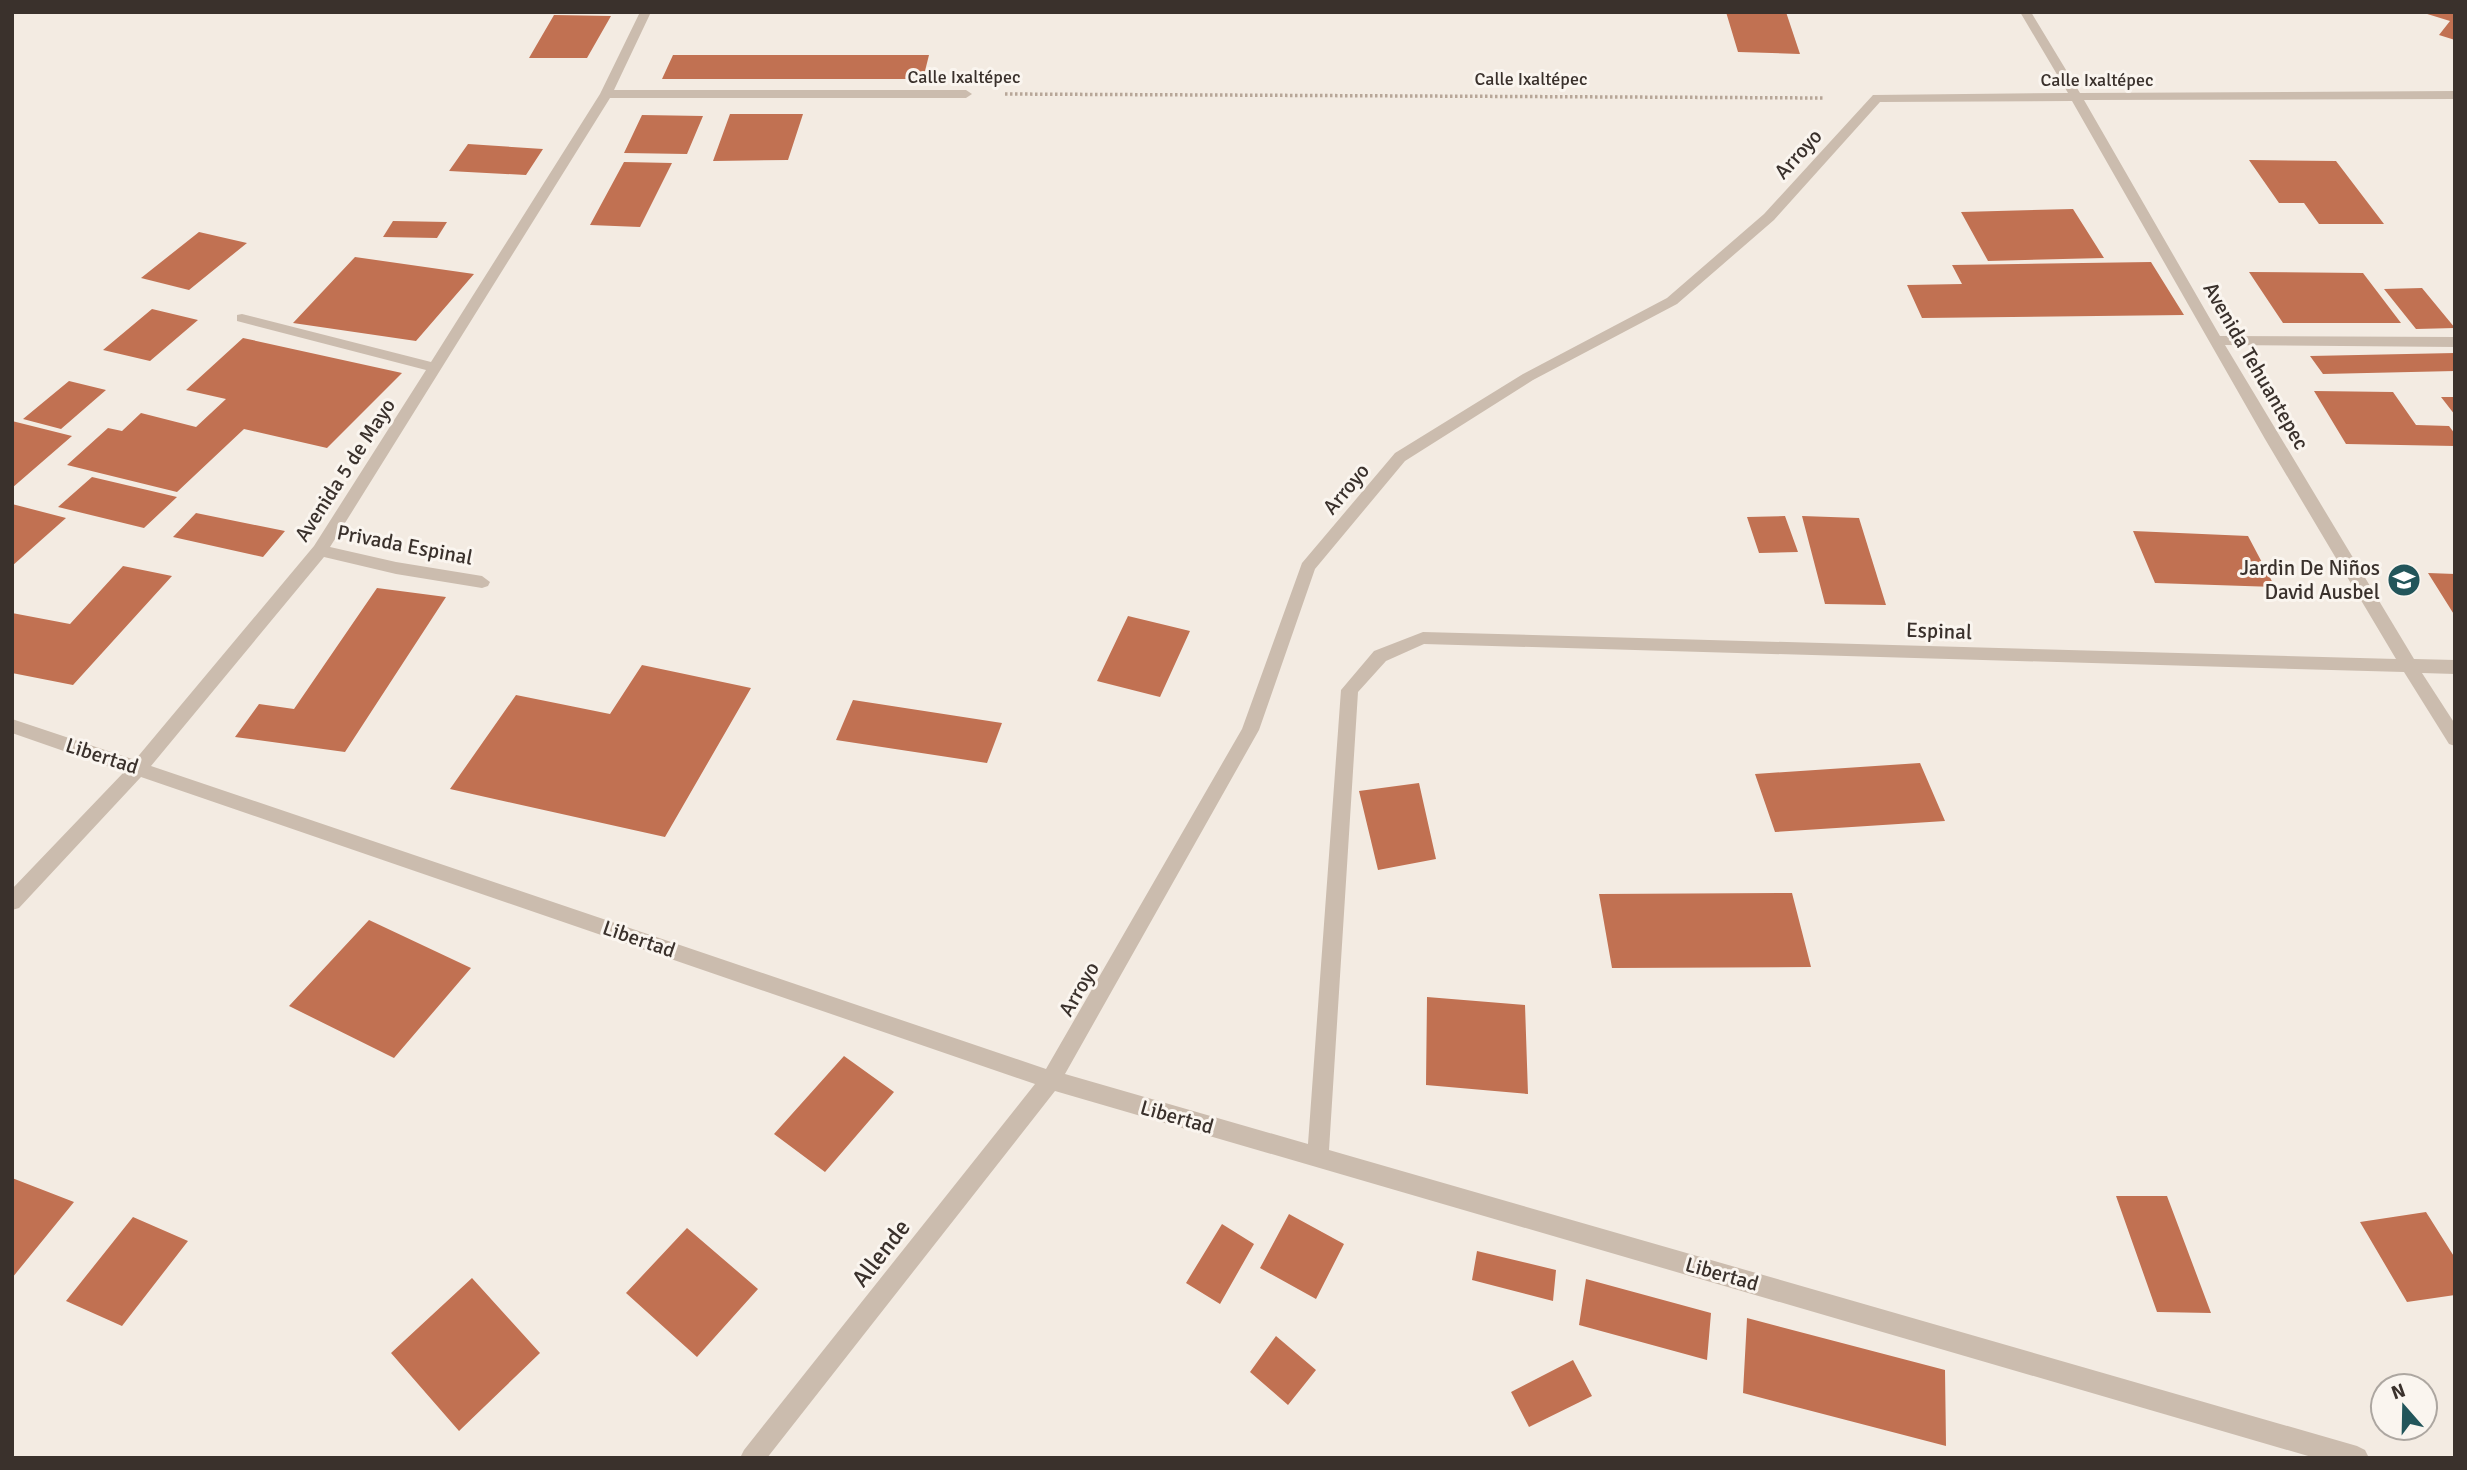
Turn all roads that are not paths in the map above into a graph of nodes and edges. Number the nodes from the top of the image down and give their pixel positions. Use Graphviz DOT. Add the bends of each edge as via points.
graph roads {
  1 [pos="646,12"];
  2 [pos="2025,12"];
  3 [pos="606,93"];
  4 [pos="966,94"];
  5 [pos="2455,95"];
  6 [pos="2078,97"];
  7 [pos="1877,98"];
  8 [pos="243,318"];
  9 [pos="2215,340"];
  10 [pos="2455,342"];
  11 [pos="434,368"];
  12 [pos="320,550"];
  13 [pos="482,582"];
  14 [pos="2455,667"];
  15 [pos="2409,668"];
  16 [pos="12,726"];
  17 [pos="2455,739"];
  18 [pos="139,768"];
  19 [pos="12,902"];
  20 [pos="1051,1080"];
  21 [pos="1318,1157"];
  22 [pos="752,1458"];
  23 [pos="2357,1458"];
  1 -- 3 [label="street, Avenida 5 de Mayo"];
  2 -- 6 [label="street, Avenida Tehuantepec"];
  3 -- 4 [label="street, Calle Ixaltépec"];
  3 -- 11 [label="street, Avenida 5 de Mayo"];
  5 -- 6 [label="street, Calle Ixaltépec"];
  6 -- 7 [label="street, Calle Ixaltépec"];
  6 -- 9 [label="street, Avenida Tehuantepec"];
  7 -- 20 [label="street, Arroyo" via="1769,217 1672,301 1528,377 1400,457 1308,567 1250,730"];
  8 -- 11 [label="street"];
  9 -- 10 [label="street"];
  9 -- 15 [label="street, Avenida Tehuantepec"];
  11 -- 12 [label="street, Avenida 5 de Mayo"];
  12 -- 13 [label="street, Privada Espinal"];
  12 -- 18 [label="street, Avenida 5 de Mayo"];
  14 -- 15 [label="street, Espinal"];
  15 -- 17 [label="street, Avenida Tehuantepec"];
  15 -- 21 [label="street, Espinal" via="1423,638 1380,656 1350,690"];
  16 -- 18 [label="street, Libertad"];
  18 -- 19 [label="street, Avenida 5 de Mayo"];
  18 -- 20 [label="street, Libertad"];
  20 -- 21 [label="street, Libertad"];
  20 -- 22 [label="street, Allende"];
  21 -- 23 [label="street, Libertad"];
}
